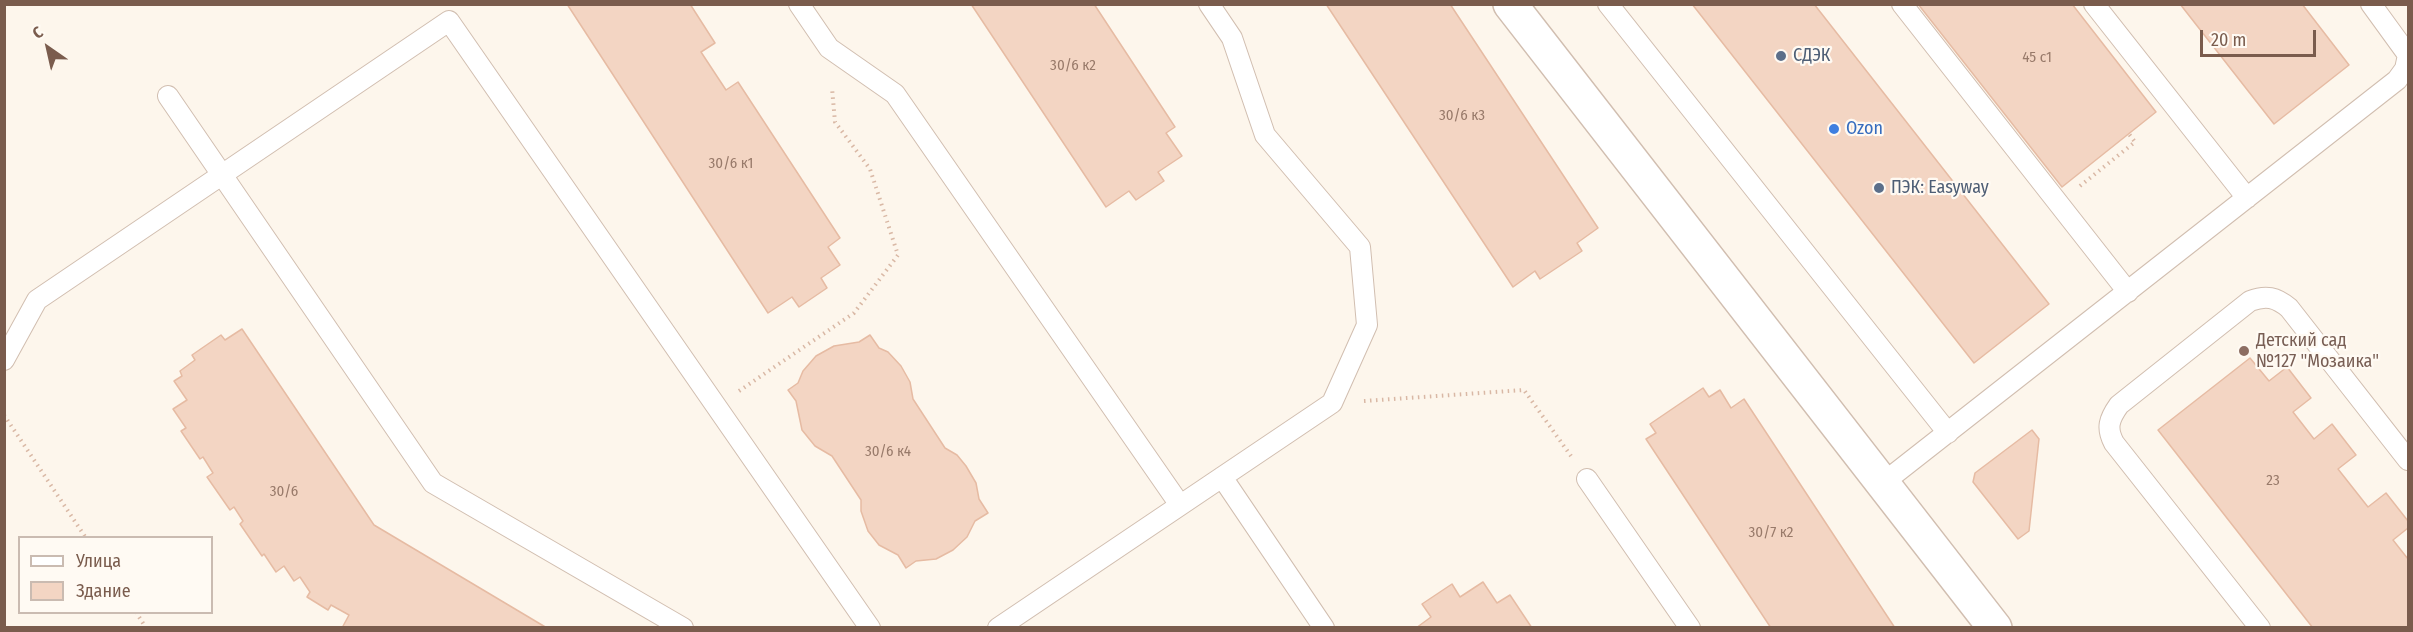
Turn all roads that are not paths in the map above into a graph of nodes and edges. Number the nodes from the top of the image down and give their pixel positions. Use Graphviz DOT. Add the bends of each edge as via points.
graph roads {
  1 [pos="799,4"];
  2 [pos="1209,4"];
  3 [pos="1510,4"];
  4 [pos="1608,4"];
  5 [pos="1902,4"];
  6 [pos="2094,4"];
  7 [pos="2371,4"];
  8 [pos="2409,55"];
  9 [pos="168,96"];
  10 [pos="222,175"];
  11 [pos="2247,198"];
  12 [pos="2128,292"];
  13 [pos="4,360"];
  14 [pos="1948,433"];
  15 [pos="2409,460"];
  16 [pos="1222,477"];
  17 [pos="1587,479"];
  18 [pos="1883,483"];
  19 [pos="1180,505"];
  20 [pos="1003,626"];
  21 [pos="682,627"];
  22 [pos="870,627"];
  23 [pos="1324,627"];
  24 [pos="1690,627"];
  25 [pos="1995,627"];
  26 [pos="2260,627"];
  1 -- 19 [label="lane" via="828,48 895,94"];
  2 -- 16 [label="lane" via="1232,38 1265,135 1360,247 1367,325 1332,403"];
  3 -- 18 [label="street"];
  4 -- 14 [label="lane"];
  5 -- 12 [label="lane"];
  6 -- 11 [label="lane"];
  7 -- 8 [label="lane"];
  8 -- 11 [label="lane" via="2397,80"];
  9 -- 10 [label="lane"];
  10 -- 13 [label="lane" via="37,300"];
  10 -- 21 [label="lane" via="433,483"];
  10 -- 22 [label="lane" via="449,21"];
  11 -- 12 [label="lane"];
  12 -- 14 [label="lane"];
  14 -- 18 [label="lane"];
  15 -- 26 [label="lane" via="2279,299 2262,297 2250,302 2119,405 2109,419 2114,443"];
  16 -- 19 [label="lane"];
  16 -- 23 [label="lane"];
  17 -- 24 [label="lane"];
  18 -- 25 [label="street"];
  19 -- 20 [label="lane"];
}
